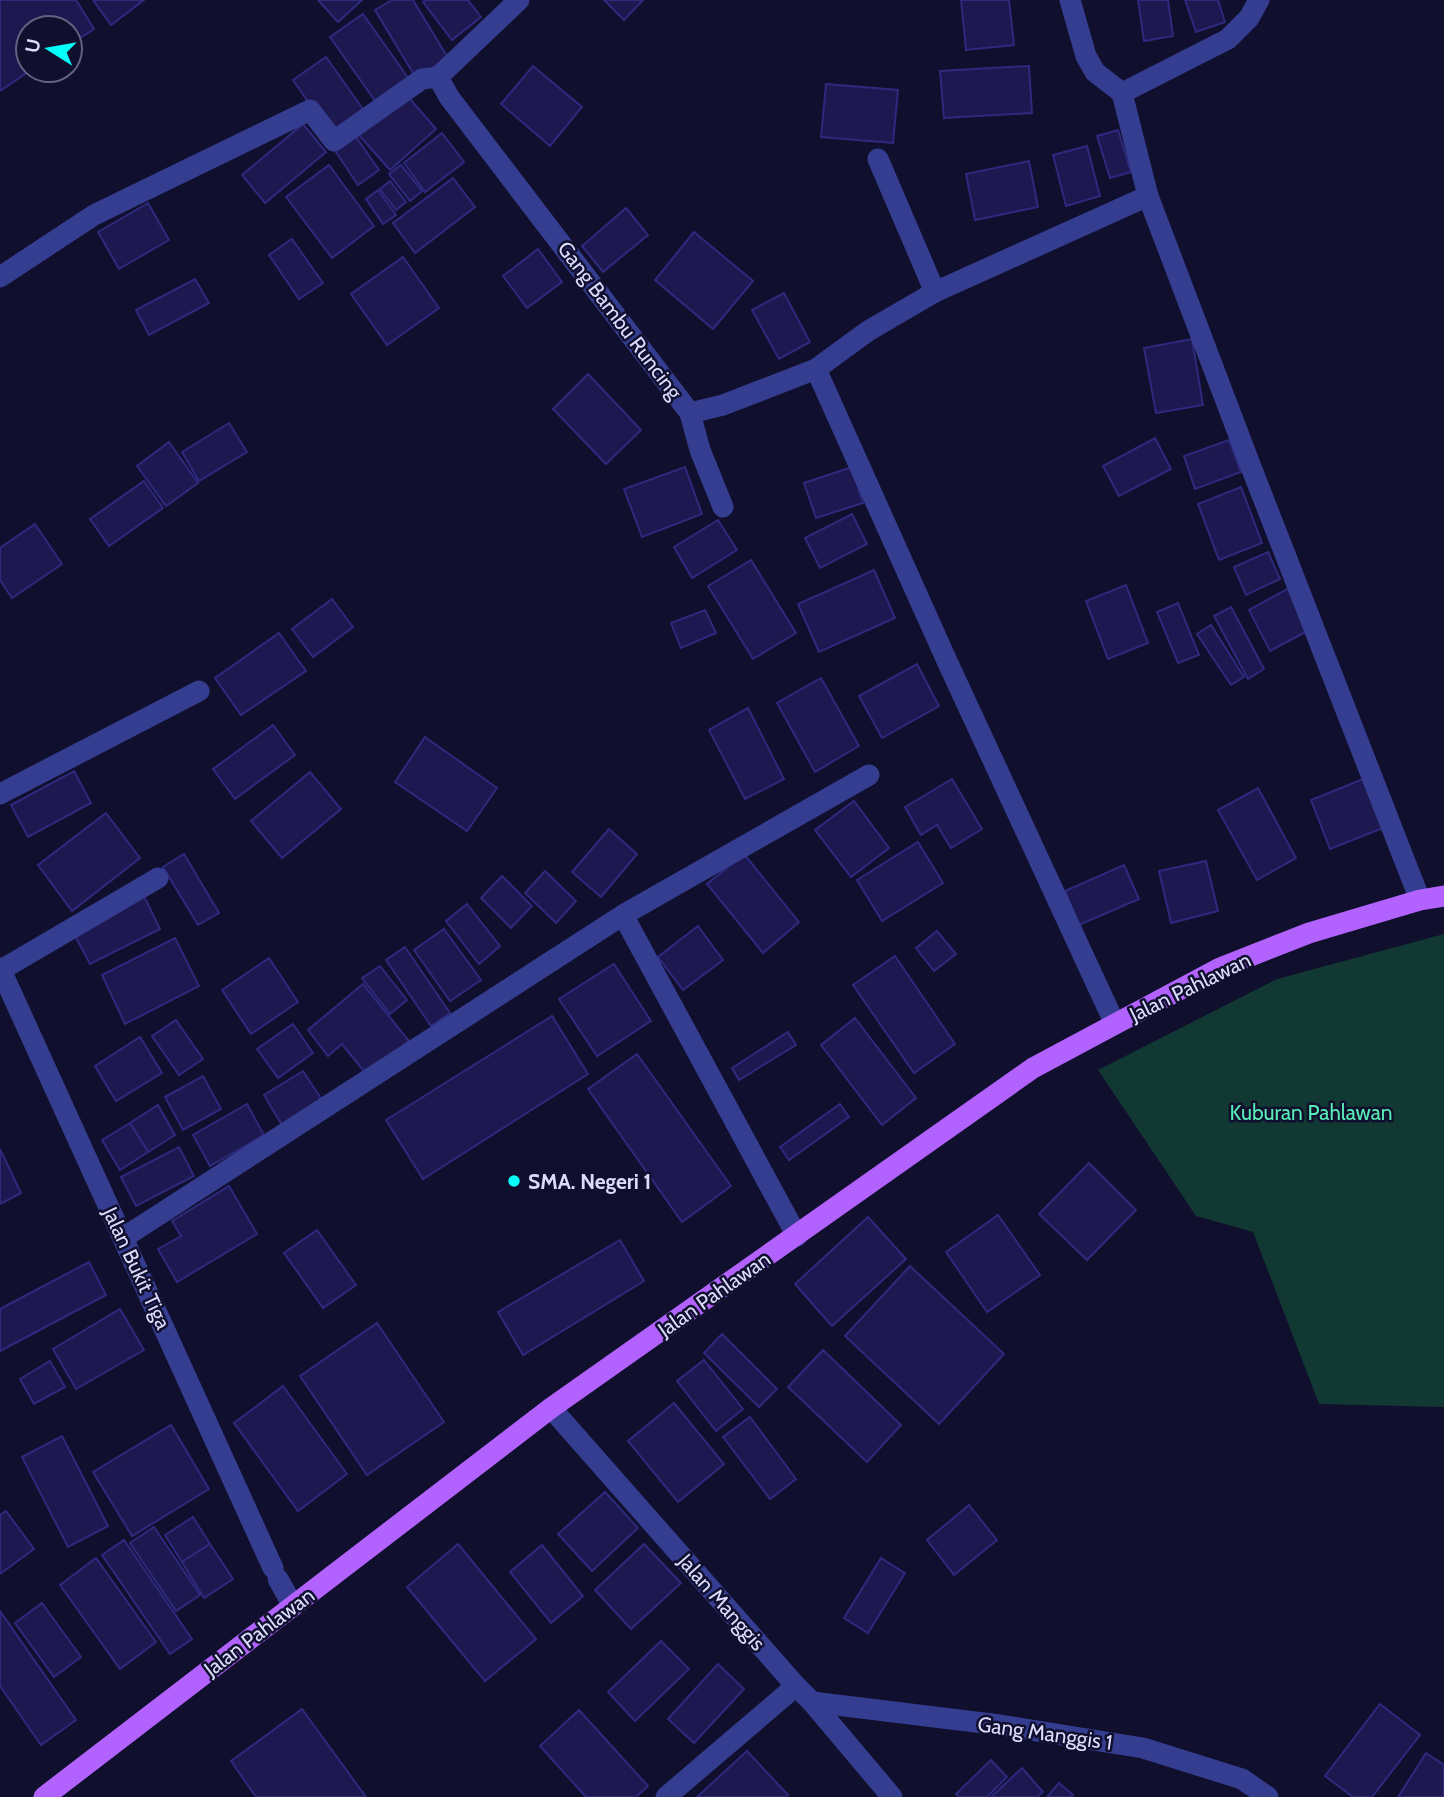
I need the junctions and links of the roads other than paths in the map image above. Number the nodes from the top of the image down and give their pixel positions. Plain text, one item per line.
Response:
1 (519, 0) edge
2 (1070, 0) edge
3 (1259, 0) edge
4 (438, 77) junction
5 (1122, 93) junction
6 (878, 159) dead end
7 (1148, 196) junction
8 (0, 277) edge
9 (935, 292) junction
10 (816, 369) junction
11 (690, 413) junction
12 (723, 508) dead end
13 (199, 691) dead end
14 (869, 775) dead end
15 (0, 794) edge
16 (159, 878) dead end
17 (1444, 895) edge
18 (1420, 900) junction
19 (623, 915) junction
20 (10, 964) edge
21 (1115, 1024) junction
22 (797, 1236) junction
23 (123, 1238) junction
24 (551, 1408) junction
25 (293, 1606) junction
26 (796, 1686) junction
27 (812, 1702) junction
28 (44, 1797) edge
29 (666, 1797) edge
30 (892, 1797) edge
31 (1268, 1797) edge

1 - 4 street
2 - 5 street
3 - 5 street
4 - 8 street
4 - 11 street, Gang Bambu Runcing
5 - 7 street
6 - 9 street
7 - 9 street, Gang Bambu Runcing
7 - 18 street
9 - 10 street, Gang Bambu Runcing
10 - 11 street, Gang Bambu Runcing
10 - 21 street
11 - 12 street
13 - 15 street
14 - 19 street
16 - 20 street
17 - 18 main road, Jalan Pahlawan
18 - 21 main road, Jalan Pahlawan
19 - 22 street
19 - 23 street
20 - 23 street, Jalan Bukit Tiga
21 - 22 main road, Jalan Pahlawan
22 - 24 main road, Jalan Pahlawan
23 - 25 street, Jalan Bukit Tiga
24 - 25 main road, Jalan Pahlawan
24 - 26 street, Jalan Manggis
25 - 28 main road, Jalan Pahlawan
26 - 27 street, Jalan Manggis
26 - 29 street
27 - 30 street, Jalan Manggis
27 - 31 street, Gang Manggis 1

